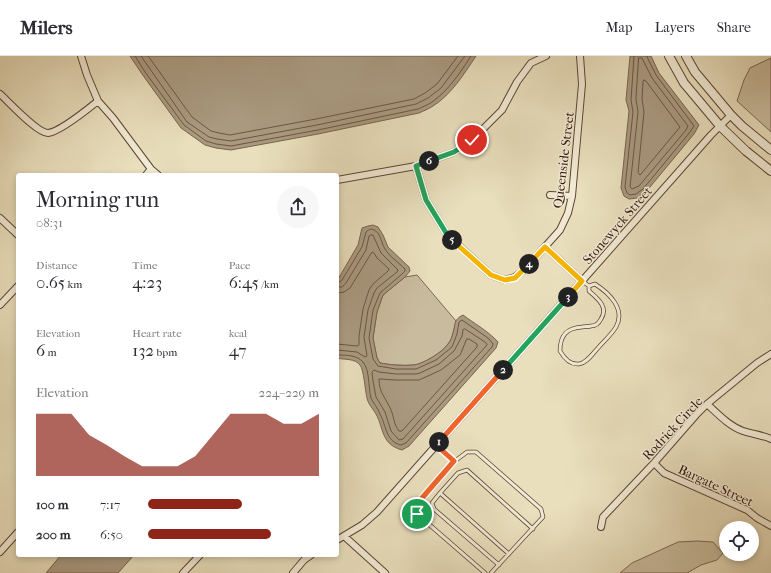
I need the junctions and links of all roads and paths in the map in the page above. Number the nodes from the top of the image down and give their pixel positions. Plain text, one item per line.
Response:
1 (81, 56) edge
2 (546, 56) edge
3 (580, 56) edge
4 (669, 56) edge
5 (686, 56) edge
6 (0, 94) edge
7 (98, 101) junction
8 (731, 115) junction
9 (720, 126) junction
10 (771, 150) edge
11 (416, 166) junction
12 (152, 170) junction
13 (771, 171) edge
14 (148, 173) edge
15 (156, 173) edge
16 (339, 180) edge
17 (550, 196) dead end
18 (572, 196) junction
19 (0, 218) edge
20 (16, 233) edge
21 (545, 247) junction
22 (582, 281) junction
23 (589, 286) junction
24 (16, 288) edge
25 (0, 305) edge
26 (771, 354) edge
27 (707, 404) junction
28 (771, 439) edge
29 (436, 445) junction
30 (454, 461) junction
31 (654, 464) junction
32 (440, 493) junction
33 (771, 526) edge
34 (601, 527) dead end
35 (532, 529) junction
36 (16, 534) edge
37 (344, 536) junction
38 (339, 539) edge
39 (0, 552) edge
40 (509, 554) junction
41 (198, 557) edge
42 (308, 557) edge
43 (499, 565) junction
44 (183, 573) edge
45 (293, 573) edge
46 (385, 573) edge
47 (485, 573) edge
48 (491, 573) edge

1 - 7 street
2 - 11 street
3 - 18 street, Queenside Street
4 - 9 street
5 - 8 street
6 - 7 street
7 - 12 street
8 - 9 street, Stonewyck Street
8 - 10 street
9 - 13 street
9 - 22 street, Stonewyck Street
11 - 16 street
11 - 21 street, Queenside Street
12 - 14 street
12 - 15 street
17 - 18 street
18 - 21 street, Queenside Street
19 - 20 street
21 - 22 street
22 - 23 lane
22 - 29 street, Stonewyck Street
23 - 23 lane
24 - 25 street
26 - 27 street, Rodrick Circle
27 - 28 street
27 - 31 street, Rodrick Circle
29 - 30 lane
29 - 37 street, Stonewyck Street
30 - 35 lane
30 - 47 lane
31 - 33 street, Bargate Street
31 - 34 street, Rodrick Circle
32 - 35 lane
32 - 40 lane
32 - 43 lane
35 - 40 lane
36 - 39 street
37 - 38 street, Stonewyck Street
37 - 46 street
40 - 43 lane
41 - 44 street
42 - 45 street
43 - 48 lane

